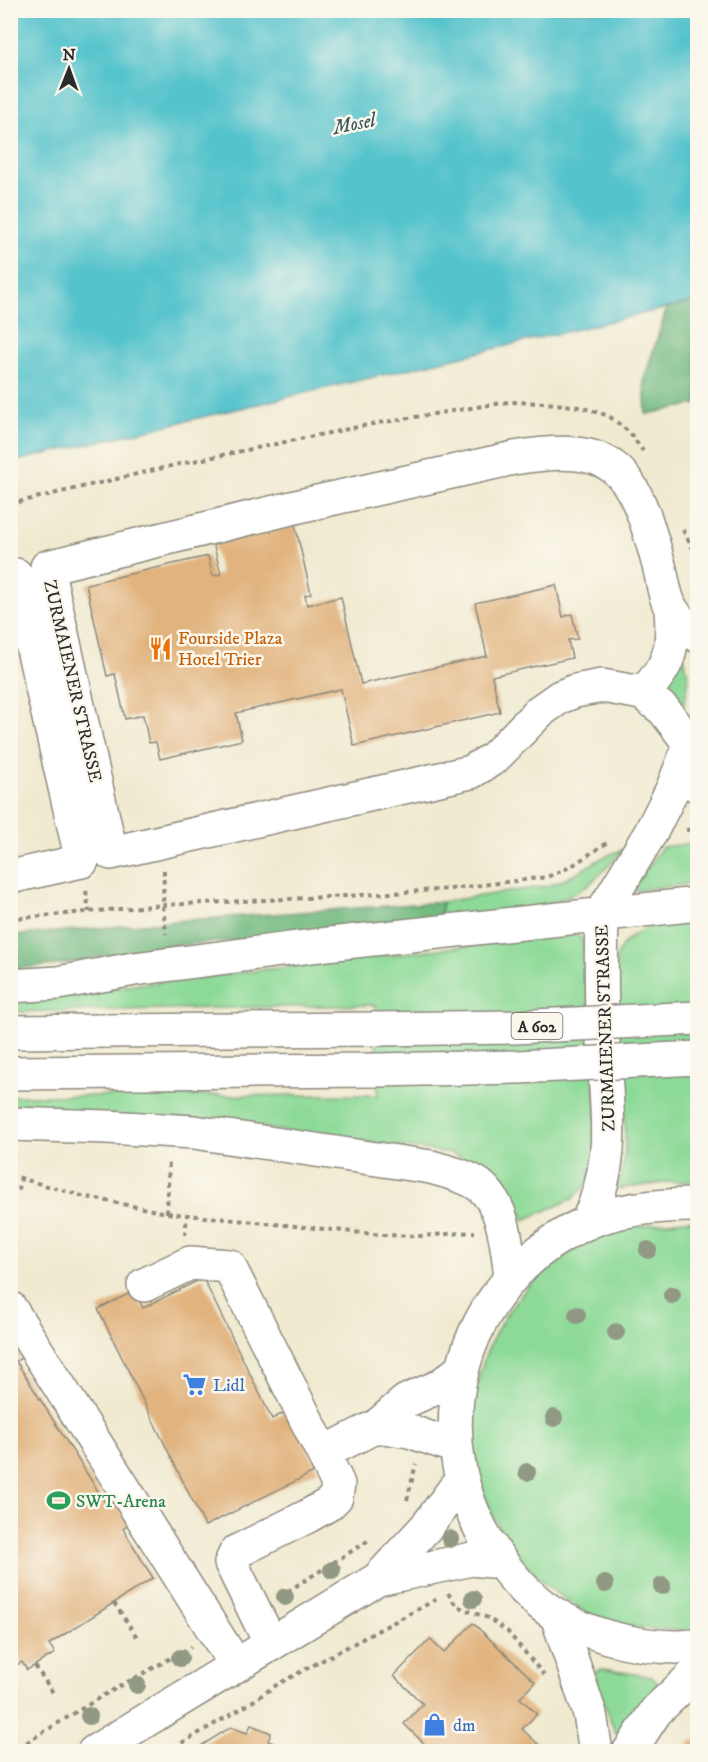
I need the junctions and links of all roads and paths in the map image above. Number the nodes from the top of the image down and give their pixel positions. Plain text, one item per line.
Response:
1 (643, 452) dead end
2 (10, 504) edge
3 (681, 527) dead end
4 (698, 551) edge
5 (10, 576) edge
6 (671, 609) junction
7 (698, 636) edge
8 (642, 693) junction
9 (694, 734) edge
10 (698, 786) edge
11 (651, 832) junction
12 (164, 866) dead end
13 (10, 877) edge
14 (698, 904) edge
15 (163, 905) junction
16 (602, 913) junction
17 (10, 919) edge
18 (167, 941) dead end
19 (10, 986) edge
20 (698, 1018) edge
21 (10, 1032) edge
22 (698, 1058) edge
23 (10, 1073) edge
24 (10, 1124) edge
25 (169, 1158) dead end
26 (10, 1175) edge
27 (21, 1179) junction
28 (10, 1194) edge
29 (698, 1205) edge
30 (167, 1213) junction
31 (587, 1223) junction
32 (477, 1232) dead end
33 (511, 1276) junction
34 (144, 1285) dead end
35 (10, 1308) edge
36 (462, 1369) junction
37 (376, 1426) junction
38 (456, 1447) junction
39 (323, 1453) junction
40 (462, 1480) junction
41 (501, 1562) junction
42 (378, 1579) junction
43 (459, 1593) dead end
44 (114, 1603) dead end
45 (557, 1616) junction
46 (138, 1640) dead end
47 (271, 1644) junction
48 (698, 1646) edge
49 (235, 1664) junction
50 (35, 1665) dead end
51 (698, 1671) edge
52 (54, 1694) dead end
53 (94, 1752) edge
54 (166, 1752) edge
55 (596, 1752) edge
56 (629, 1752) edge

1 - 2 path
3 - 4 path
5 - 13 main road
6 - 7 main road, ZURMAIENER STRASSE
6 - 8 main road, ZURMAIENER STRASSE
6 - 8 main road, ZURMAIENER STRASSE
8 - 9 main road, ZURMAIENER STRASSE
9 - 10 main road, ZURMAIENER STRASSE
9 - 11 main road, ZURMAIENER STRASSE
11 - 15 path
11 - 16 main road, ZURMAIENER STRASSE
12 - 15 path
14 - 16 main road
15 - 17 path
15 - 18 path
16 - 19 main road
16 - 31 main road, ZURMAIENER STRASSE
20 - 21 main road, A 602, bridge
22 - 23 main road, A 602, bridge
24 - 33 main road
25 - 30 path
26 - 27 path
27 - 28 path
27 - 30 path
29 - 31 main road
30 - 32 path
31 - 33 main road
33 - 36 main road
34 - 39 main road
35 - 49 main road
36 - 37 main road
36 - 38 main road
37 - 38 main road
37 - 39 main road
38 - 40 main road
39 - 47 main road
40 - 41 main road
40 - 42 main road
41 - 42 main road
41 - 45 main road
42 - 47 main road
43 - 54 path
44 - 46 path
45 - 48 main road
45 - 55 main road
47 - 49 main road
49 - 53 main road
50 - 52 path
51 - 56 main road

